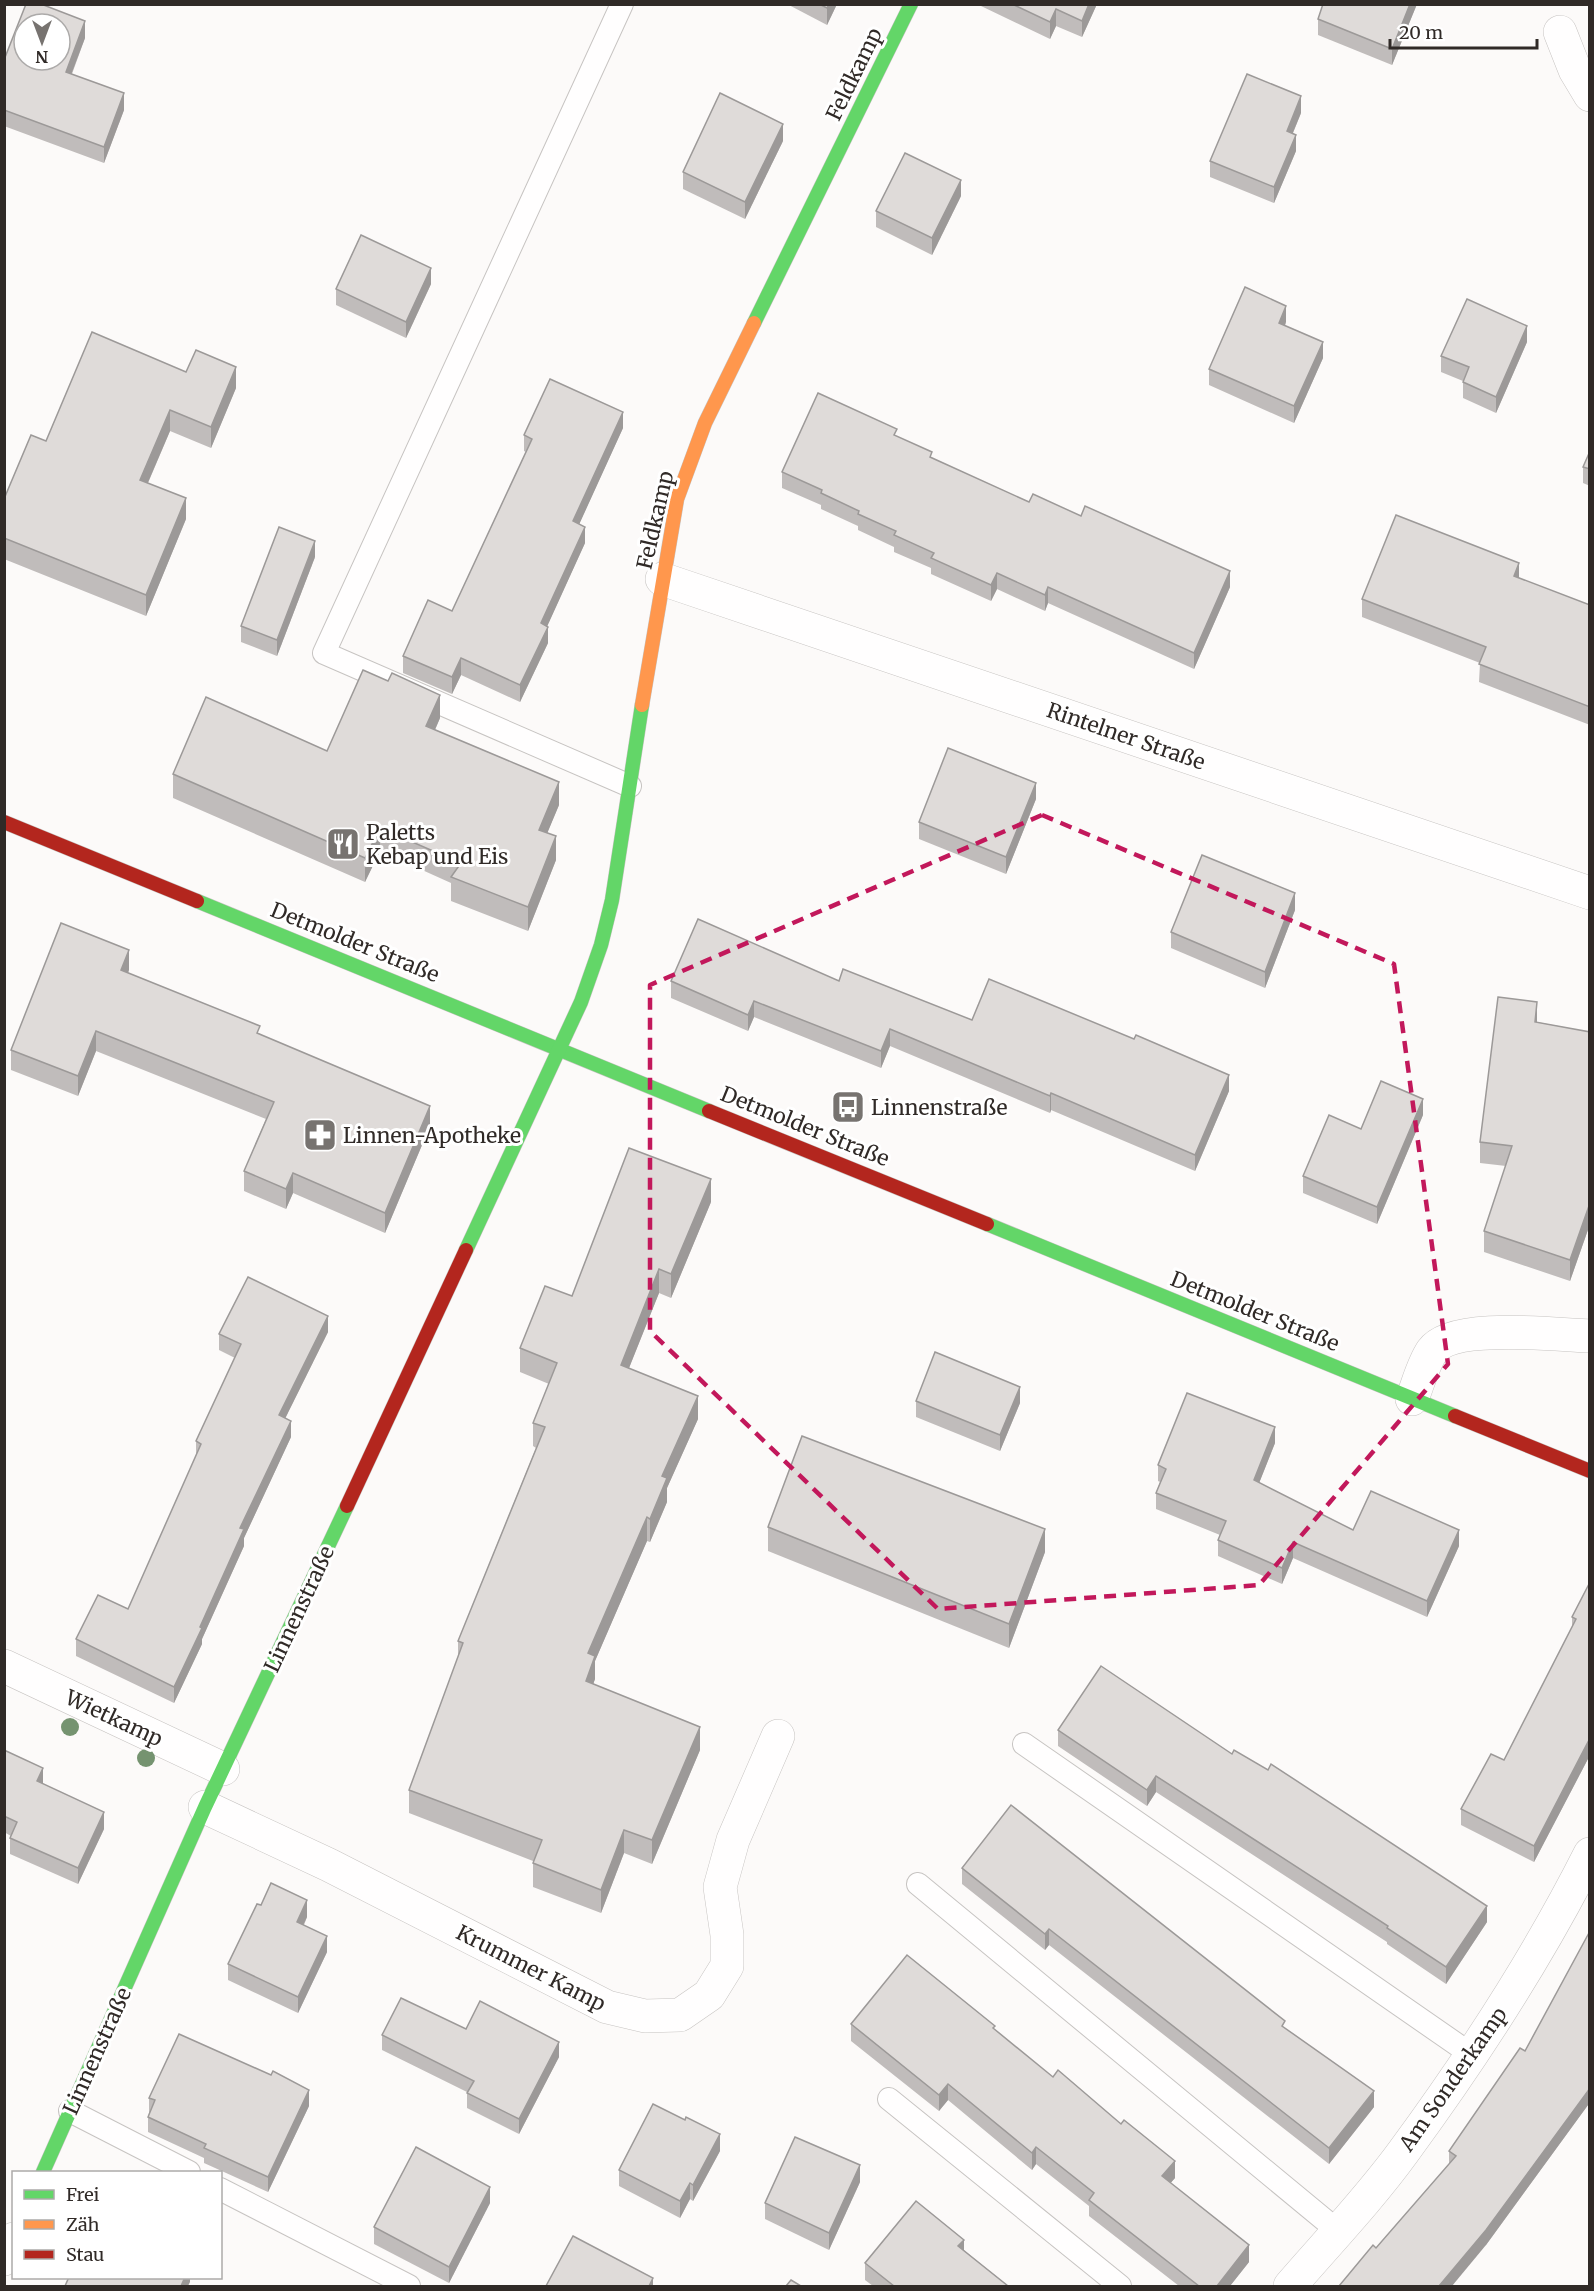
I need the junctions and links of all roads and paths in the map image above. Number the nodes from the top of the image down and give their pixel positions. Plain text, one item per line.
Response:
1 (622, 4) edge
2 (911, 4) edge
3 (1560, 32) dead end
4 (1590, 95) edge
5 (662, 579) junction
6 (630, 786) junction
7 (4, 822) edge
8 (1590, 894) edge
9 (560, 1048) junction
10 (1590, 1336) edge
11 (1412, 1399) junction
12 (1590, 1471) edge
13 (4, 1666) edge
14 (778, 1736) dead end
15 (1024, 1744) dead end
16 (223, 1769) junction
17 (205, 1807) junction
18 (1590, 1854) edge
19 (918, 1884) dead end
20 (1472, 2055) junction
21 (889, 2099) dead end
22 (70, 2111) junction
23 (43, 2171) edge
24 (187, 2171) edge
25 (222, 2190) edge
26 (1338, 2231) junction
27 (12, 2243) edge
28 (4, 2259) edge
29 (408, 2286) edge
30 (1119, 2286) edge
31 (1290, 2286) edge

1 - 6 lane
2 - 5 street, Feldkamp
3 - 4 street
5 - 6 street, Feldkamp
5 - 8 street, Rintelner Straße
6 - 9 street, Feldkamp
7 - 9 street, Detmolder Straße
9 - 11 street, Detmolder Straße
9 - 16 street, Linnenstraße
10 - 11 street
11 - 12 street, Detmolder Straße
13 - 16 street, Wietkamp
14 - 17 street, Krummer Kamp
15 - 20 lane
16 - 17 street, Linnenstraße
17 - 22 street, Linnenstraße
18 - 20 street, Am Sonderkamp
19 - 26 lane
20 - 26 street, Am Sonderkamp
21 - 30 lane
22 - 23 street, Linnenstraße
22 - 24 lane
25 - 29 lane
26 - 31 street, Am Sonderkamp
27 - 28 street

